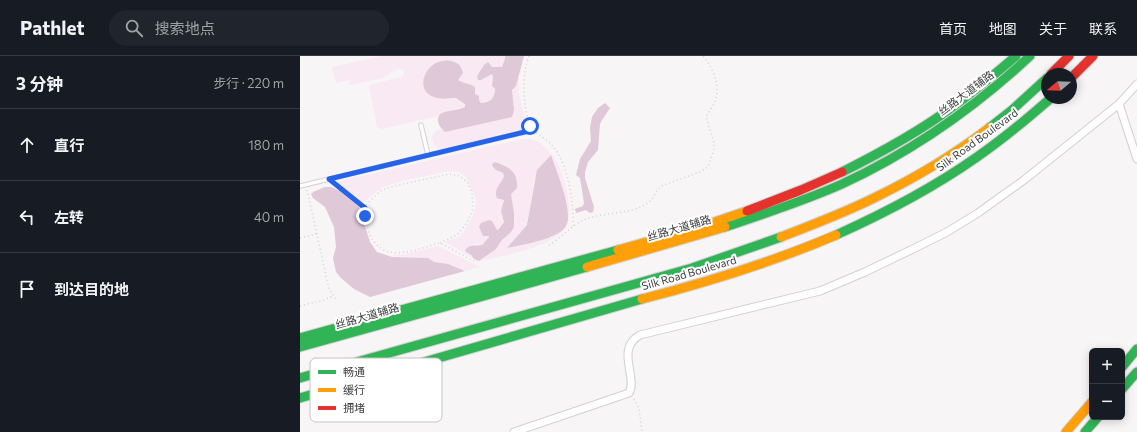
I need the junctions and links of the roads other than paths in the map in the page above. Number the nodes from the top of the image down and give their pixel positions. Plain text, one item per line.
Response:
1 (1016, 56) edge
2 (1030, 56) edge
3 (1069, 56) edge
4 (1093, 56) edge
5 (1057, 68) edge
6 (1077, 72) edge
7 (1041, 83) edge
8 (1137, 84) edge
9 (1044, 104) edge
10 (1119, 104) junction
11 (421, 125) dead end
12 (533, 130) road end
13 (428, 155) junction
14 (1137, 159) edge
15 (300, 186) edge
16 (300, 338) edge
17 (300, 347) edge
18 (1137, 349) edge
19 (371, 358) edge
20 (439, 358) edge
21 (1125, 363) edge
22 (1137, 372) edge
23 (310, 375) edge
24 (300, 378) edge
25 (1125, 386) edge
26 (310, 395) edge
27 (300, 398) edge
28 (1089, 405) edge
29 (1095, 420) edge
30 (514, 432) edge
31 (1066, 432) edge
32 (1085, 432) edge

1 - 16 main road, 丝路大道辅路
2 - 17 main road, 丝路大道辅路
3 - 5 main road
4 - 6 main road
7 - 19 main road, Silk Road Boulevard
8 - 10 street
9 - 20 main road, Silk Road Boulevard
10 - 14 street
10 - 30 street
11 - 13 lane
12 - 13 lane
13 - 15 lane
18 - 21 main road
22 - 25 main road
23 - 24 main road, Silk Road Boulevard
26 - 27 main road, Silk Road Boulevard
28 - 31 main road
29 - 32 main road

